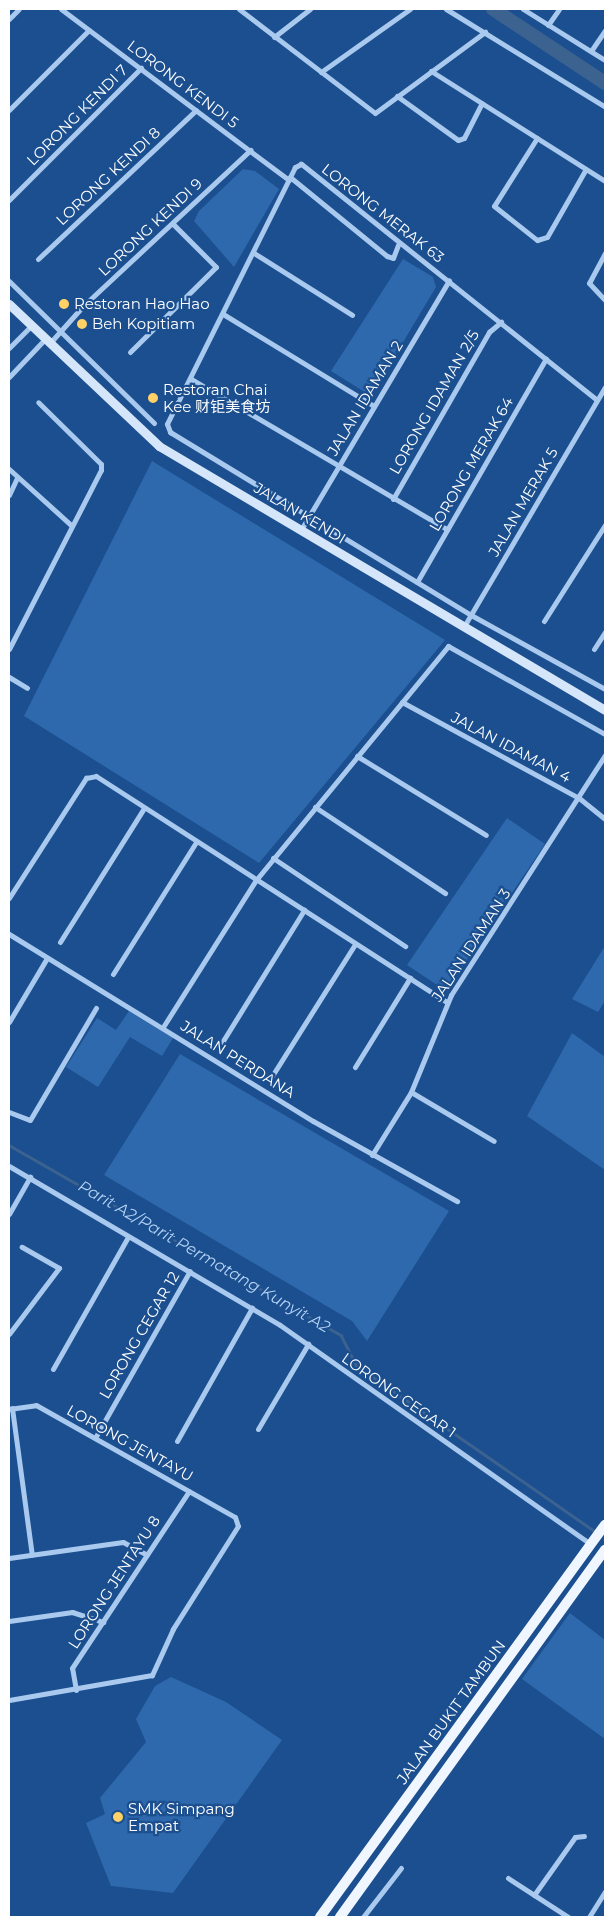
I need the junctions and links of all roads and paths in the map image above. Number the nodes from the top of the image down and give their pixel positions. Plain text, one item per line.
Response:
1 (19, 9) edge
2 (61, 9) edge
3 (238, 9) edge
4 (310, 9) edge
5 (410, 9) edge
6 (446, 9) edge
7 (523, 9) edge
8 (559, 9) edge
9 (9, 19) edge
10 (548, 25) junction
11 (89, 30) junction
12 (605, 30) edge
13 (485, 32) junction
14 (274, 37) junction
15 (591, 51) junction
16 (605, 60) edge
17 (141, 68) junction
18 (431, 71) junction
19 (321, 72) junction
20 (397, 96) junction
21 (482, 104) junction
22 (605, 107) edge
23 (9, 110) edge
24 (196, 110) junction
25 (537, 138) junction
26 (250, 150) junction
27 (586, 169) junction
28 (290, 178) junction
29 (605, 182) edge
30 (9, 200) edge
31 (173, 224) junction
32 (398, 245) junction
33 (254, 253) junction
34 (605, 253) edge
35 (38, 259) dead end
36 (449, 280) junction
37 (9, 281) edge
38 (605, 300) edge
39 (9, 304) edge
40 (223, 314) junction
41 (352, 314) dead end
42 (501, 322) junction
43 (31, 326) junction
44 (60, 330) junction
45 (46, 343) junction
46 (9, 348) edge
47 (130, 352) dead end
48 (546, 359) junction
49 (9, 377) edge
50 (191, 379) junction
51 (605, 387) edge
52 (597, 400) junction
53 (38, 402) dead end
54 (374, 406) junction
55 (154, 423) dead end
56 (339, 466) junction
57 (9, 470) edge
58 (17, 478) junction
59 (9, 495) edge
60 (393, 499) junction
61 (309, 516) junction
62 (70, 525) junction
63 (605, 525) edge
64 (302, 528) junction
65 (447, 529) junction
66 (417, 582) junction
67 (471, 615) junction
68 (544, 621) dead end
69 (463, 629) junction
70 (605, 632) edge
71 (9, 649) edge
72 (594, 649) dead end
73 (9, 677) edge
74 (27, 688) dead end
75 (605, 689) edge
76 (402, 702) junction
77 (605, 710) edge
78 (605, 734) edge
79 (605, 755) edge
80 (357, 756) junction
81 (579, 798) junction
82 (315, 807) junction
83 (144, 808) junction
84 (605, 819) edge
85 (486, 835) dead end
86 (196, 842) junction
87 (273, 858) junction
88 (256, 880) junction
89 (445, 893) dead end
90 (9, 898) edge
91 (304, 910) junction
92 (9, 934) edge
93 (60, 942) dead end
94 (355, 944) junction
95 (405, 946) dead end
96 (47, 958) junction
97 (113, 974) dead end
98 (410, 978) junction
99 (447, 1002) junction
100 (96, 1008) dead end
101 (9, 1022) edge
102 (163, 1027) junction
103 (221, 1044) dead end
104 (356, 1066) dead end
105 (272, 1076) dead end
106 (411, 1092) junction
107 (9, 1112) edge
108 (494, 1141) dead end
109 (372, 1155) junction
110 (9, 1166) edge
111 (30, 1177) junction
112 (457, 1201) dead end
113 (9, 1214) edge
114 (128, 1237) junction
115 (22, 1247) dead end
116 (190, 1271) junction
117 (252, 1308) junction
118 (9, 1334) edge
119 (308, 1344) junction
120 (53, 1369) dead end
121 (11, 1409) edge
122 (258, 1429) dead end
123 (95, 1438) junction
124 (177, 1441) dead end
125 (189, 1491) junction
126 (604, 1527) edge
127 (592, 1543) junction
128 (605, 1550) edge
129 (32, 1555) junction
130 (147, 1555) junction
131 (9, 1558) edge
132 (9, 1621) edge
133 (103, 1622) junction
134 (76, 1690) junction
135 (9, 1700) edge
136 (584, 1836) dead end
137 (401, 1868) dead end
138 (508, 1878) dead end
139 (605, 1891) edge
140 (534, 1896) junction
141 (320, 1917) edge
142 (340, 1917) edge
143 (362, 1917) edge
144 (568, 1917) edge
145 (589, 1917) edge

1 - 9 street
2 - 11 street, LORONG KENDI 5
3 - 14 street
4 - 14 street
5 - 19 street
6 - 13 street
7 - 10 street
8 - 10 street
10 - 15 street
11 - 17 street, LORONG KENDI 5
11 - 23 street
12 - 15 street
13 - 18 street
13 - 22 street
14 - 19 street
15 - 16 street
17 - 24 street, LORONG KENDI 5
17 - 30 street, LORONG KENDI 7
18 - 20 street
18 - 21 street
19 - 20 street
20 - 21 street
21 - 25 street
24 - 26 street, LORONG KENDI 5
24 - 35 street, LORONG KENDI 8
25 - 27 street
25 - 27 street
26 - 28 street, LORONG KENDI 5
26 - 31 street, LORONG KENDI 9
27 - 29 street
28 - 32 street, LORONG MERAK 63
28 - 32 street, LORONG KENDI 5
28 - 33 street
31 - 44 street, LORONG KENDI 9
31 - 47 street
32 - 36 street, LORONG MERAK 63
33 - 40 street
33 - 41 street
34 - 38 street
36 - 42 street, LORONG MERAK 63
36 - 54 street, JALAN IDAMAN 2
37 - 44 street
39 - 43 street, JALAN KENDI
40 - 50 street
40 - 54 street
42 - 48 street, LORONG MERAK 63
42 - 60 street, LORONG IDAMAN 2/5
43 - 45 street, JALAN KENDI
43 - 46 street
44 - 45 street, LORONG KENDI 9
44 - 55 street
45 - 49 street, LORONG KENDI 9
45 - 64 street, JALAN KENDI
48 - 52 street, LORONG MERAK 63
48 - 65 street, LORONG MERAK 64
50 - 56 street
50 - 61 street, JALAN KENDI
51 - 52 street, JALAN MERAK 5
52 - 67 street, JALAN MERAK 5
53 - 62 street
54 - 56 street, JALAN IDAMAN 2
56 - 60 street
56 - 61 street, JALAN IDAMAN 2
57 - 58 street
58 - 59 street
58 - 62 street
60 - 65 street
61 - 64 street, JALAN IDAMAN 2
61 - 66 street, JALAN KENDI
62 - 71 street
63 - 68 street
64 - 69 street, JALAN KENDI
65 - 66 street, LORONG MERAK 64
66 - 67 street, JALAN KENDI
67 - 69 street, JALAN MERAK 5
67 - 75 street, JALAN KENDI
69 - 77 street, JALAN KENDI
70 - 72 street
73 - 74 street
76 - 78 street
76 - 80 street
76 - 81 street, JALAN IDAMAN 4
79 - 81 street, JALAN IDAMAN 3
80 - 82 street
80 - 85 street
81 - 84 street, JALAN IDAMAN 4
81 - 99 street, JALAN IDAMAN 3
82 - 87 street
82 - 89 street
83 - 86 street
83 - 90 street
83 - 93 street
86 - 88 street
86 - 97 street
87 - 88 street
87 - 95 street
88 - 91 street
88 - 102 street
91 - 94 street
91 - 103 street
92 - 96 street, JALAN PERDANA
94 - 98 street
94 - 105 street
96 - 101 street
96 - 102 street, JALAN PERDANA
98 - 99 street
98 - 104 street
99 - 106 street, JALAN IDAMAN 3
100 - 107 street
102 - 109 street, JALAN PERDANA
106 - 108 street
106 - 109 street, JALAN IDAMAN 3
109 - 112 street, JALAN PERDANA
110 - 111 street, LORONG CEGAR 1
111 - 113 street
111 - 114 street, LORONG CEGAR 1
114 - 116 street, LORONG CEGAR 1
114 - 120 street
115 - 118 street
116 - 117 street, LORONG CEGAR 1
116 - 123 street, LORONG CEGAR 12
117 - 119 street, LORONG CEGAR 1
117 - 124 street
119 - 122 street
119 - 127 street, LORONG CEGAR 1
121 - 123 street, LORONG JENTAYU
121 - 129 street
123 - 125 street, LORONG JENTAYU
125 - 130 street, LORONG JENTAYU 8
125 - 134 street, LORONG JENTAYU
126 - 127 main road, JALAN BUKIT TAMBUN
127 - 141 main road, JALAN BUKIT TAMBUN
128 - 142 main road, JALAN BUKIT TAMBUN
129 - 130 street
129 - 131 street
130 - 133 street, LORONG JENTAYU 8
132 - 133 street
133 - 134 street, LORONG JENTAYU 8
134 - 135 street
136 - 140 street
137 - 143 street
138 - 140 street
139 - 145 street
140 - 144 street

